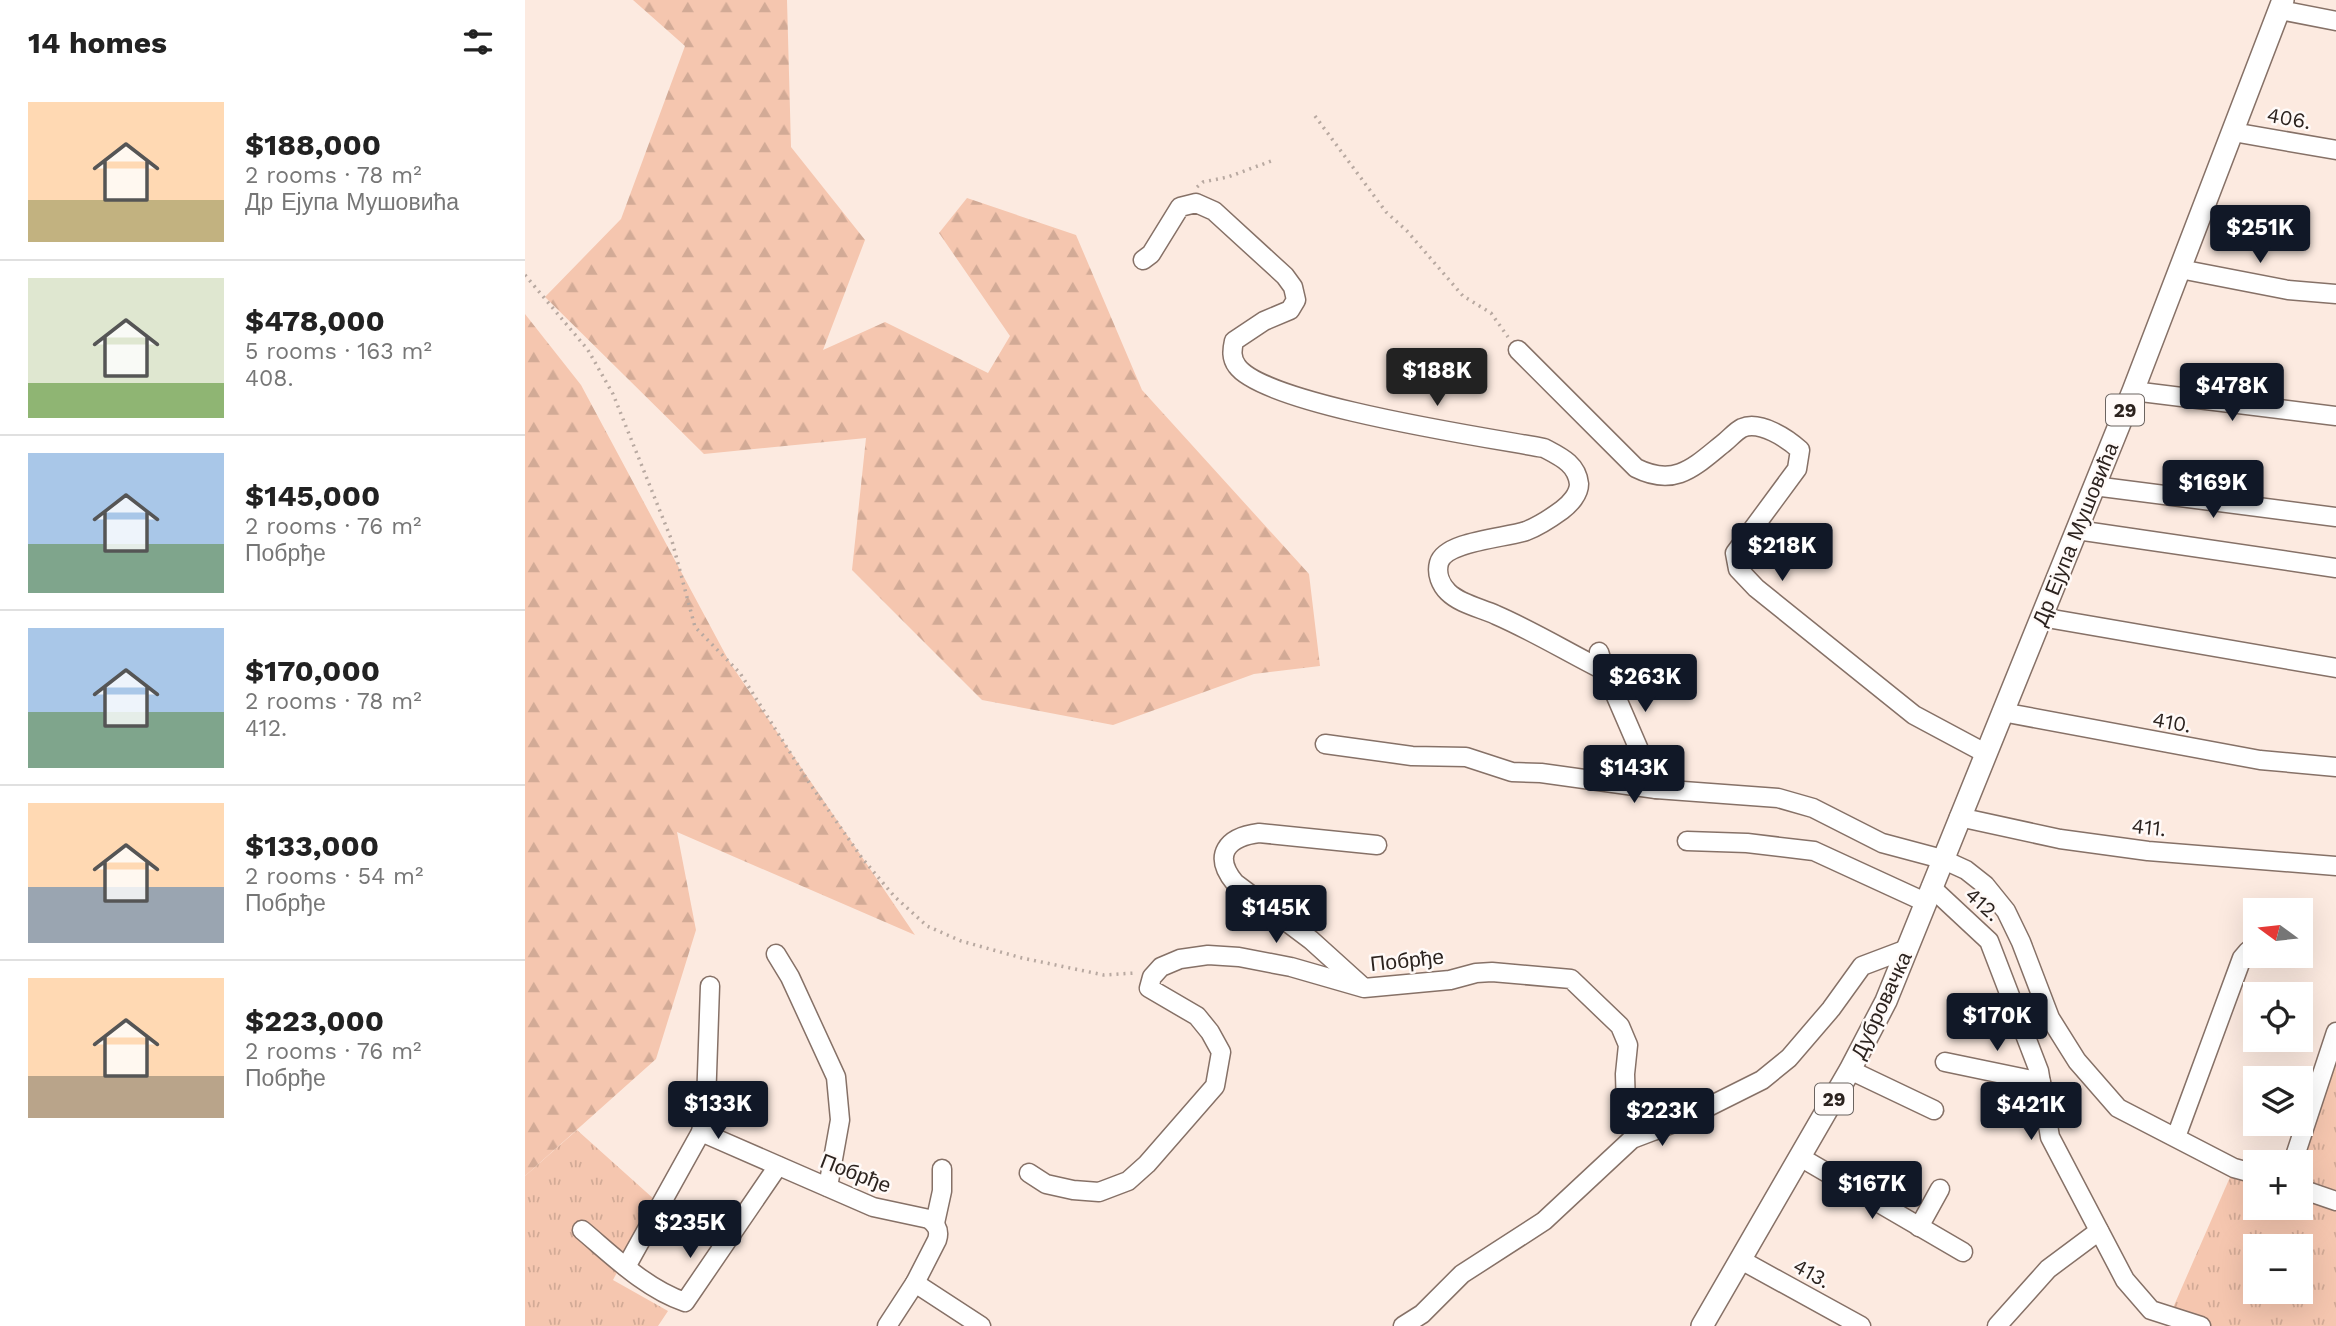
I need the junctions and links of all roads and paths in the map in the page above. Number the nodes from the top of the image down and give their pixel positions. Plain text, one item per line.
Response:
1 (2282, 5) edge
2 (2336, 21) edge
3 (1315, 116) dead end
4 (2233, 132) junction
5 (2336, 150) edge
6 (1274, 160) dead end
7 (1196, 203) junction
8 (1143, 260) dead end
9 (2180, 269) junction
10 (525, 275) edge
11 (2336, 295) edge
12 (1517, 350) joint
13 (2133, 391) junction
14 (2336, 416) edge
15 (2094, 486) junction
16 (2336, 517) edge
17 (2077, 530) junction
18 (2336, 568) edge
19 (2041, 617) junction
20 (1599, 652) dead end
21 (2336, 668) edge
22 (1605, 671) junction
23 (2002, 712) junction
24 (1325, 744) dead end
25 (1985, 753) junction
26 (2336, 767) edge
27 (1656, 789) junction
28 (1959, 817) junction
29 (1687, 841) dead end
30 (1377, 845) dead end
31 (1942, 859) junction
32 (2336, 866) edge
33 (1928, 894) junction
34 (1907, 949) junction
35 (776, 954) dead end
36 (2243, 957) edge
37 (1161, 967) junction
38 (710, 986) dead end
39 (1364, 988) junction
40 (2336, 1032) edge
41 (1945, 1062) dead end
42 (1850, 1070) junction
43 (2041, 1082) junction
44 (1934, 1110) dead end
45 (1656, 1130) junction
46 (701, 1132) junction
47 (2176, 1137) junction
48 (2297, 1150) edge
49 (1800, 1157) junction
50 (778, 1166) junction
51 (942, 1169) dead end
52 (2243, 1170) edge
53 (1029, 1172) dead end
54 (828, 1187) junction
55 (1940, 1189) dead end
56 (2313, 1193) edge
57 (2336, 1201) edge
58 (935, 1223) junction
59 (1919, 1227) junction
60 (582, 1230) dead end
61 (2099, 1231) junction
62 (1963, 1252) dead end
63 (1741, 1260) junction
64 (626, 1267) junction
65 (915, 1283) junction
66 (2149, 1318) edge
67 (887, 1326) edge
68 (981, 1326) edge
69 (1403, 1326) edge
70 (1702, 1326) edge
71 (1861, 1326) edge
72 (1997, 1326) edge
73 (2201, 1326) edge

1 - 2 street
1 - 4 main road, Др Ејупа Мушовића / 29
3 - 12 path
4 - 5 street, 406.
4 - 9 main road, Др Ејупа Мушовића / 29
6 - 7 path
7 - 8 street
7 - 22 street
9 - 11 street
9 - 13 main road, Др Ејупа Мушовића / 29
10 - 37 path
12 - 25 street
13 - 14 street
13 - 15 main road, Др Ејупа Мушовића / 29
15 - 16 street
15 - 17 main road, Др Ејупа Мушовића / 29
17 - 18 street
17 - 19 main road, Др Ејупа Мушовића / 29
19 - 21 street
19 - 23 main road, Др Ејупа Мушовића / 29
20 - 22 street
22 - 27 street
23 - 25 main road, Др Ејупа Мушовића / 29
23 - 26 street, 410.
24 - 27 street
25 - 28 main road, Др Ејупа Мушовића / 29
27 - 31 street
28 - 31 main road, Др Ејупа Мушовића / 29
28 - 32 street, 411.
29 - 33 street, 412.
30 - 39 street
31 - 33 main road, Дубровачка / 29
31 - 47 street
33 - 34 main road, Дубровачка / 29
33 - 43 street, 412.
34 - 42 main road, Дубровачка / 29
34 - 45 street
35 - 54 street
36 - 47 street
37 - 39 street, Побрђе
37 - 53 street
38 - 46 street
39 - 45 street, Побрђе
40 - 48 street
41 - 43 street
42 - 44 street
42 - 49 main road, Дубровачка / 29
43 - 61 street, 412.
45 - 69 street
46 - 50 street, Побрђе
46 - 64 street
47 - 52 street
49 - 59 street
49 - 63 main road, Дубровачка / 29
50 - 54 street, Побрђе
50 - 64 street
51 - 58 street
54 - 58 street, Побрђе
55 - 59 street
56 - 57 street
58 - 65 street
59 - 62 street
60 - 64 street
61 - 66 street, 412.
61 - 72 street
63 - 70 main road, Дубровачка / 29
63 - 71 street, 413.
65 - 67 street
65 - 68 street
66 - 73 street, 412.

